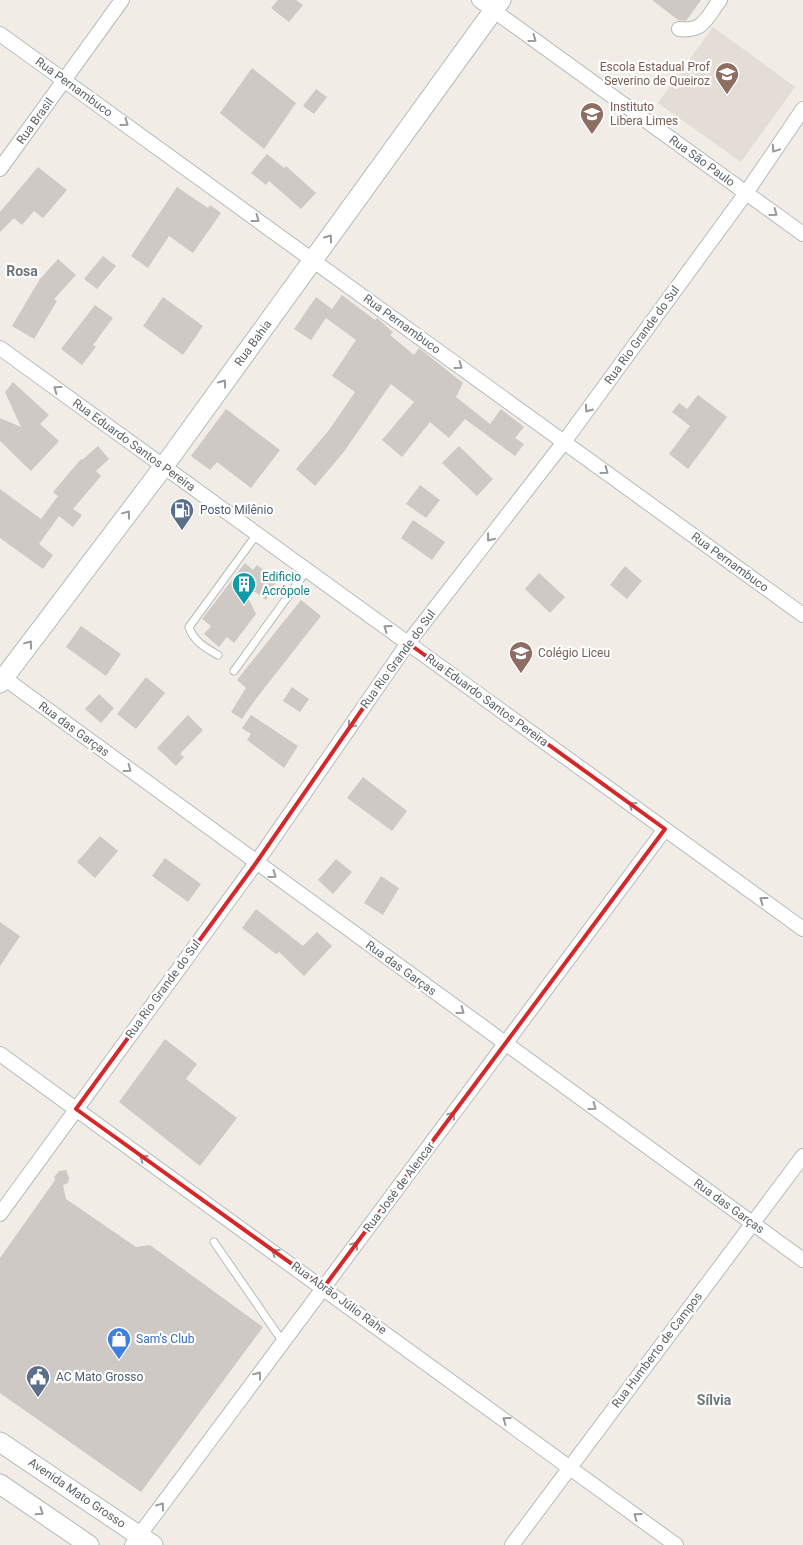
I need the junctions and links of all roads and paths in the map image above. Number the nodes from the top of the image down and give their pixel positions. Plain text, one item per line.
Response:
1 (122, 0) edge
2 (720, 0) edge
3 (491, 4) edge
4 (679, 28) dead end
5 (0, 34) edge
6 (64, 80) junction
7 (803, 109) edge
8 (0, 169) edge
9 (746, 193) junction
10 (803, 234) edge
11 (313, 260) junction
12 (0, 348) edge
13 (564, 442) junction
14 (164, 466) junction
15 (257, 534) junction
16 (308, 570) junction
17 (803, 616) edge
18 (408, 643) junction
19 (218, 655) dead end
20 (234, 671) dead end
21 (1, 679) edge
22 (665, 829) junction
23 (256, 862) junction
24 (803, 929) edge
25 (506, 1044) junction
26 (0, 1054) edge
27 (76, 1109) junction
28 (803, 1156) edge
29 (0, 1214) edge
30 (752, 1222) junction
31 (214, 1242) dead end
32 (803, 1260) edge
33 (324, 1287) junction
34 (283, 1342) junction
35 (0, 1442) edge
36 (570, 1467) junction
37 (0, 1484) edge
38 (142, 1542) edge
39 (89, 1545) edge
40 (512, 1545) edge
41 (676, 1545) edge

1 - 6 street, Rua Brasil
2 - 4 street
3 -> 9 street, Rua São Paulo
11 -> 3 main road, Rua Bahia
5 - 6 street, Rua Pernambuco
6 - 8 street, Rua Brasil
6 -> 11 street, Rua Pernambuco
7 -> 9 street, Rua Rio Grande do Sul
9 -> 10 street, Rua São Paulo
9 -> 13 street, Rua Rio Grande do Sul
11 -> 13 street, Rua Pernambuco
14 -> 11 main road, Rua Bahia
14 -> 12 street, Rua Eduardo Santos Pereira
13 -> 17 street, Rua Pernambuco
13 -> 18 street, Rua Rio Grande do Sul
14 - 15 street, Rua Eduardo Santos Pereira
21 -> 14 main road, Rua Bahia
15 - 16 street, Rua Eduardo Santos Pereira
15 - 19 lane
18 -> 16 street, Rua Eduardo Santos Pereira
16 - 20 lane
22 -> 18 street, Rua Eduardo Santos Pereira
18 -> 23 street, Rua Rio Grande do Sul
21 -> 23 street, Rua das Garças
24 -> 22 street, Rua Eduardo Santos Pereira
22 - 25 street, Rua José de Alencar
23 -> 25 street, Rua das Garças
23 - 27 street, Rua Rio Grande do Sul
25 -> 30 street, Rua das Garças
33 -> 25 street, Rua José de Alencar
26 - 27 street, Rua Abrão Júlio Rahe
27 - 29 street, Rua Rio Grande do Sul
33 -> 27 street, Rua Abrão Júlio Rahe
28 - 30 street, Rua Humberto de Campos
30 - 32 street, Rua das Garças
30 - 36 street, Rua Humberto de Campos
31 - 34 lane
33 - 34 street, Rua José de Alencar
36 -> 33 street, Rua Abrão Júlio Rahe
38 -> 34 street, Rua José de Alencar
35 - 38 main road, Avenida Mato Grosso
36 - 40 street, Rua Humberto de Campos
41 -> 36 street, Rua Abrão Júlio Rahe
37 -> 39 main road

